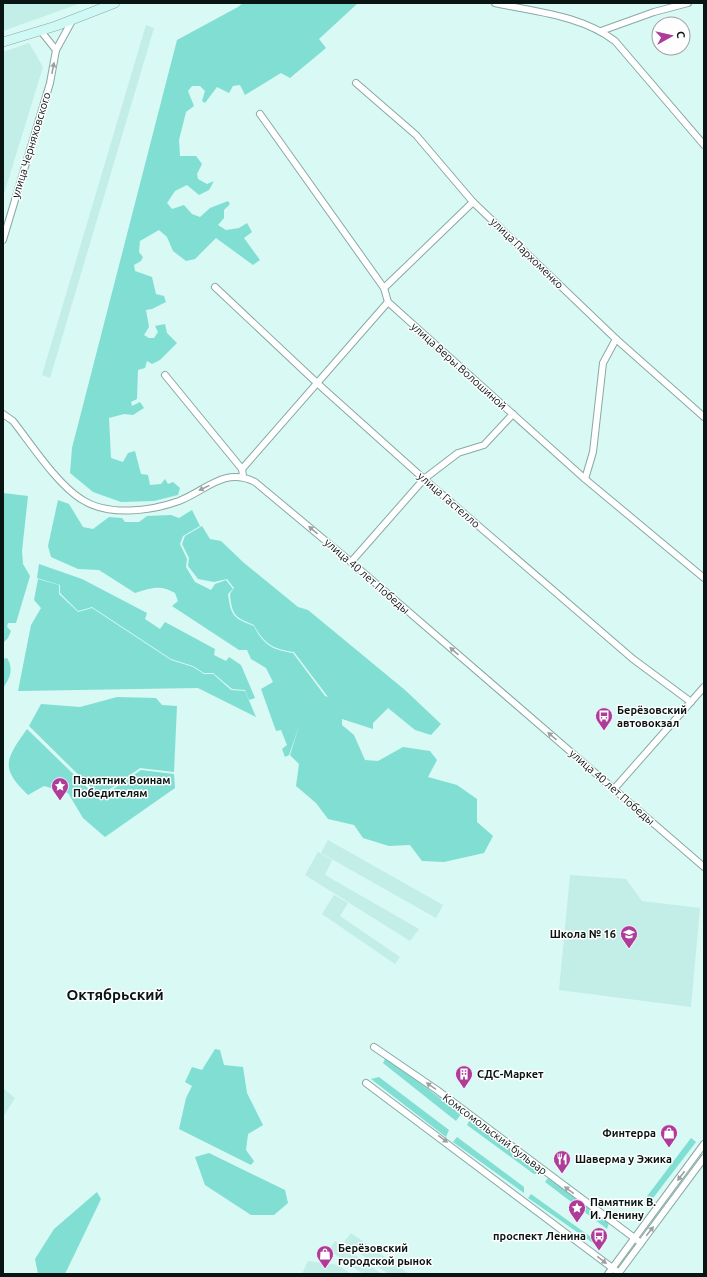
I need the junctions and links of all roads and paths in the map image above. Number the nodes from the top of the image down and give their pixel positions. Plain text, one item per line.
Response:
1 (115, 3) edge
2 (495, 3) edge
3 (688, 3) edge
4 (73, 19) junction
5 (40, 30) junction
6 (601, 31) junction
7 (3, 42) edge
8 (56, 50) junction
9 (356, 83) dead end
10 (260, 114) dead end
11 (704, 145) edge
12 (473, 202) junction
13 (3, 240) edge
14 (215, 287) dead end
15 (384, 288) junction
16 (388, 302) junction
17 (616, 339) junction
18 (165, 375) dead end
19 (317, 383) junction
20 (3, 414) edge
21 (513, 414) junction
22 (704, 417) edge
23 (243, 473) junction
24 (424, 479) junction
25 (585, 479) junction
26 (351, 562) junction
27 (704, 578) edge
28 (704, 687) edge
29 (691, 702) junction
30 (614, 789) junction
31 (704, 867) edge
32 (374, 1047) dead end
33 (366, 1083) dead end
34 (704, 1144) edge
35 (704, 1158) edge
36 (634, 1238) junction
37 (641, 1243) junction
38 (612, 1268) junction
39 (608, 1274) edge
40 (619, 1274) edge

1 - 4 main road
2 - 6 street
3 - 6 street
4 - 5 main road
4 - 8 street, улица Черняховского
5 - 7 main road
5 - 8 street
6 - 11 street
13 -> 8 street, улица Черняховского
9 - 12 street, улица Пархоменко
10 - 15 street
12 - 15 street
12 - 17 street, улица Пархоменко
14 - 19 street, улица Гастелло
15 - 16 street
16 - 19 street
16 - 21 street, улица Веры Волошиной
17 - 22 street, улица Пархоменко
17 - 25 street
18 - 23 street
19 - 23 street
19 - 24 street, улица Гастелло
23 -> 20 street
21 - 24 street
21 - 25 street, улица Веры Волошиной
26 -> 23 street, улица 40 лет Победы
24 - 26 street
24 - 29 street, улица Гастелло
25 - 27 street, улица Веры Волошиной
30 -> 26 street, улица 40 лет Победы
28 - 29 street
29 - 30 street
30 - 31 street, улица 40 лет Победы
36 -> 32 street, Комсомольский бульвар
33 -> 38 street
34 -> 36 street
37 -> 35 street
36 - 37 street, Комсомольский бульвар
36 - 38 street
37 - 40 street
38 - 39 street
38 - 40 street

